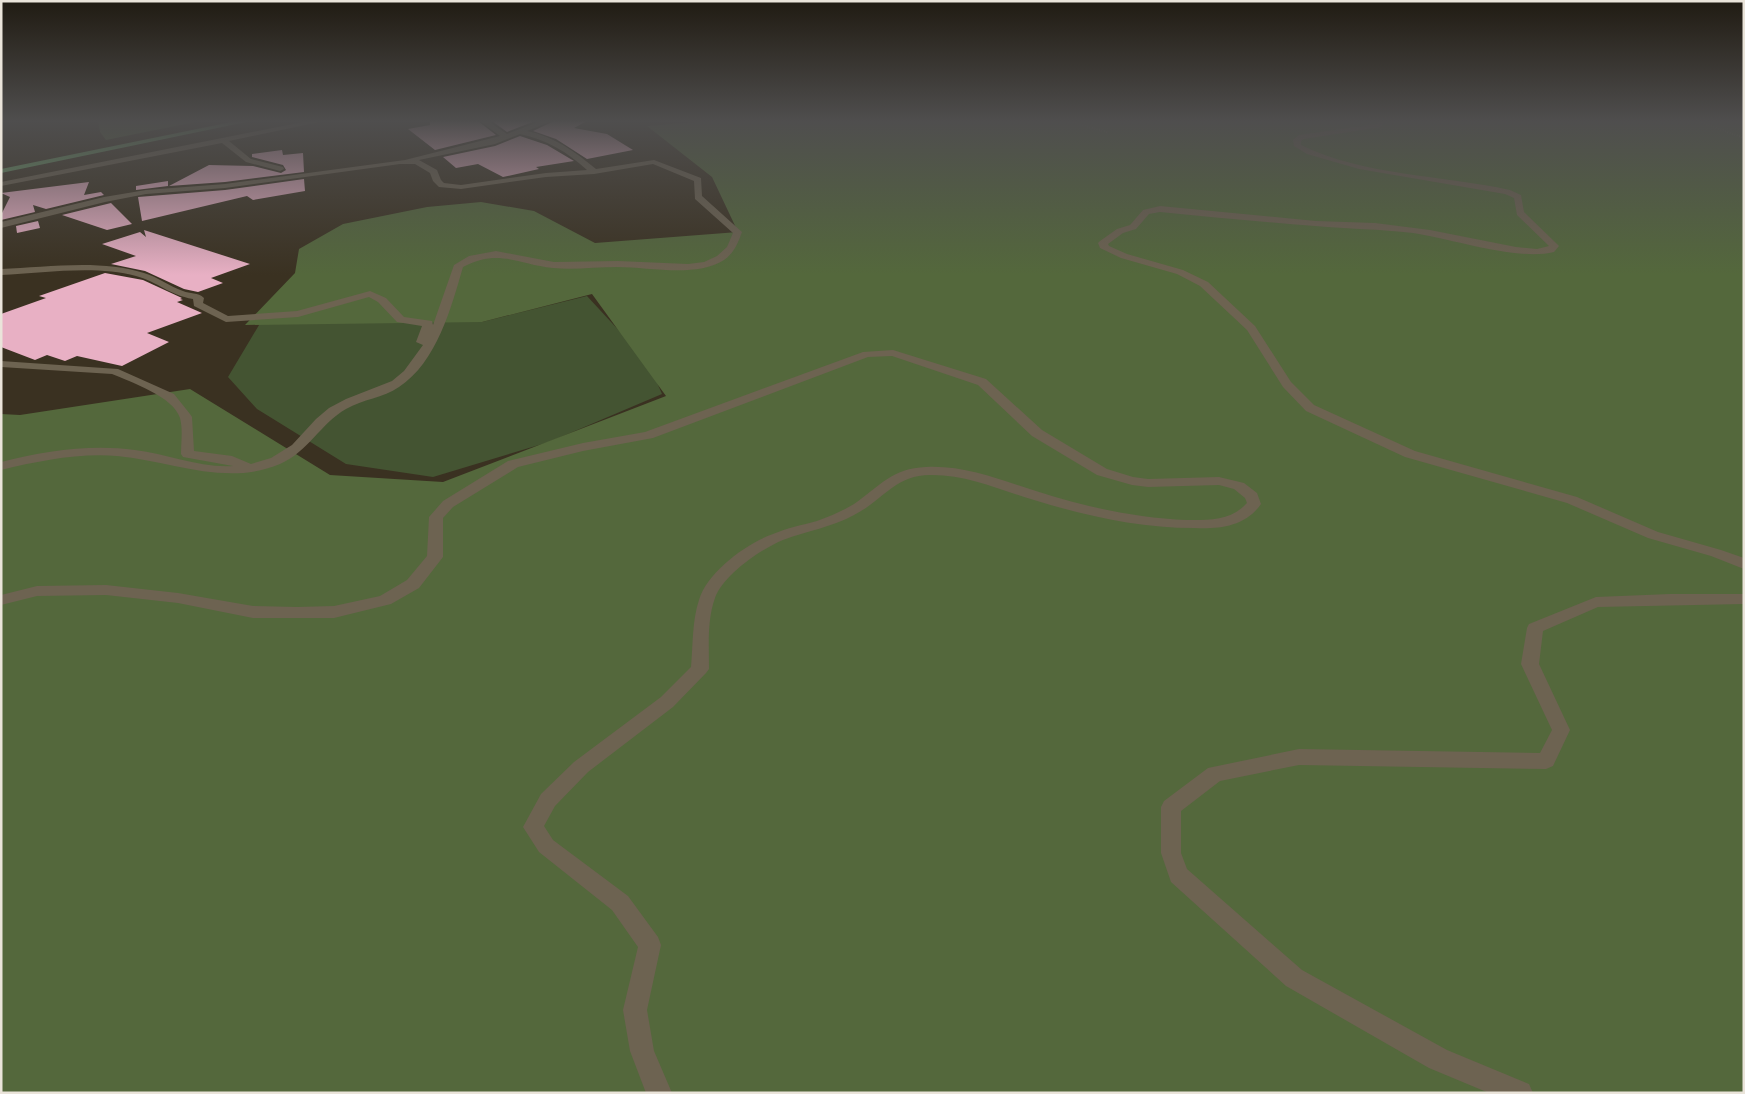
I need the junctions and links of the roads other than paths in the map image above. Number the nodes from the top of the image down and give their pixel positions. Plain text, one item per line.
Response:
1 (62, 172) edge
2 (326, 172) edge
3 (434, 172) edge
4 (593, 172) edge
5 (679, 172) edge
6 (1389, 172) edge
7 (1, 184) edge
8 (1, 226) edge
9 (1, 272) edge
10 (420, 357) junction
11 (1, 364) edge
12 (1, 466) edge
13 (250, 468) junction
14 (1744, 564) edge
15 (1744, 599) edge
16 (1, 600) edge
17 (659, 1093) edge
18 (1520, 1093) edge

1 - 7 street
2 - 8 street
3 - 4 street
5 - 10 street
6 - 14 street
9 - 10 street
10 - 13 street
11 - 13 street
12 - 13 street
15 - 18 street
16 - 17 street

